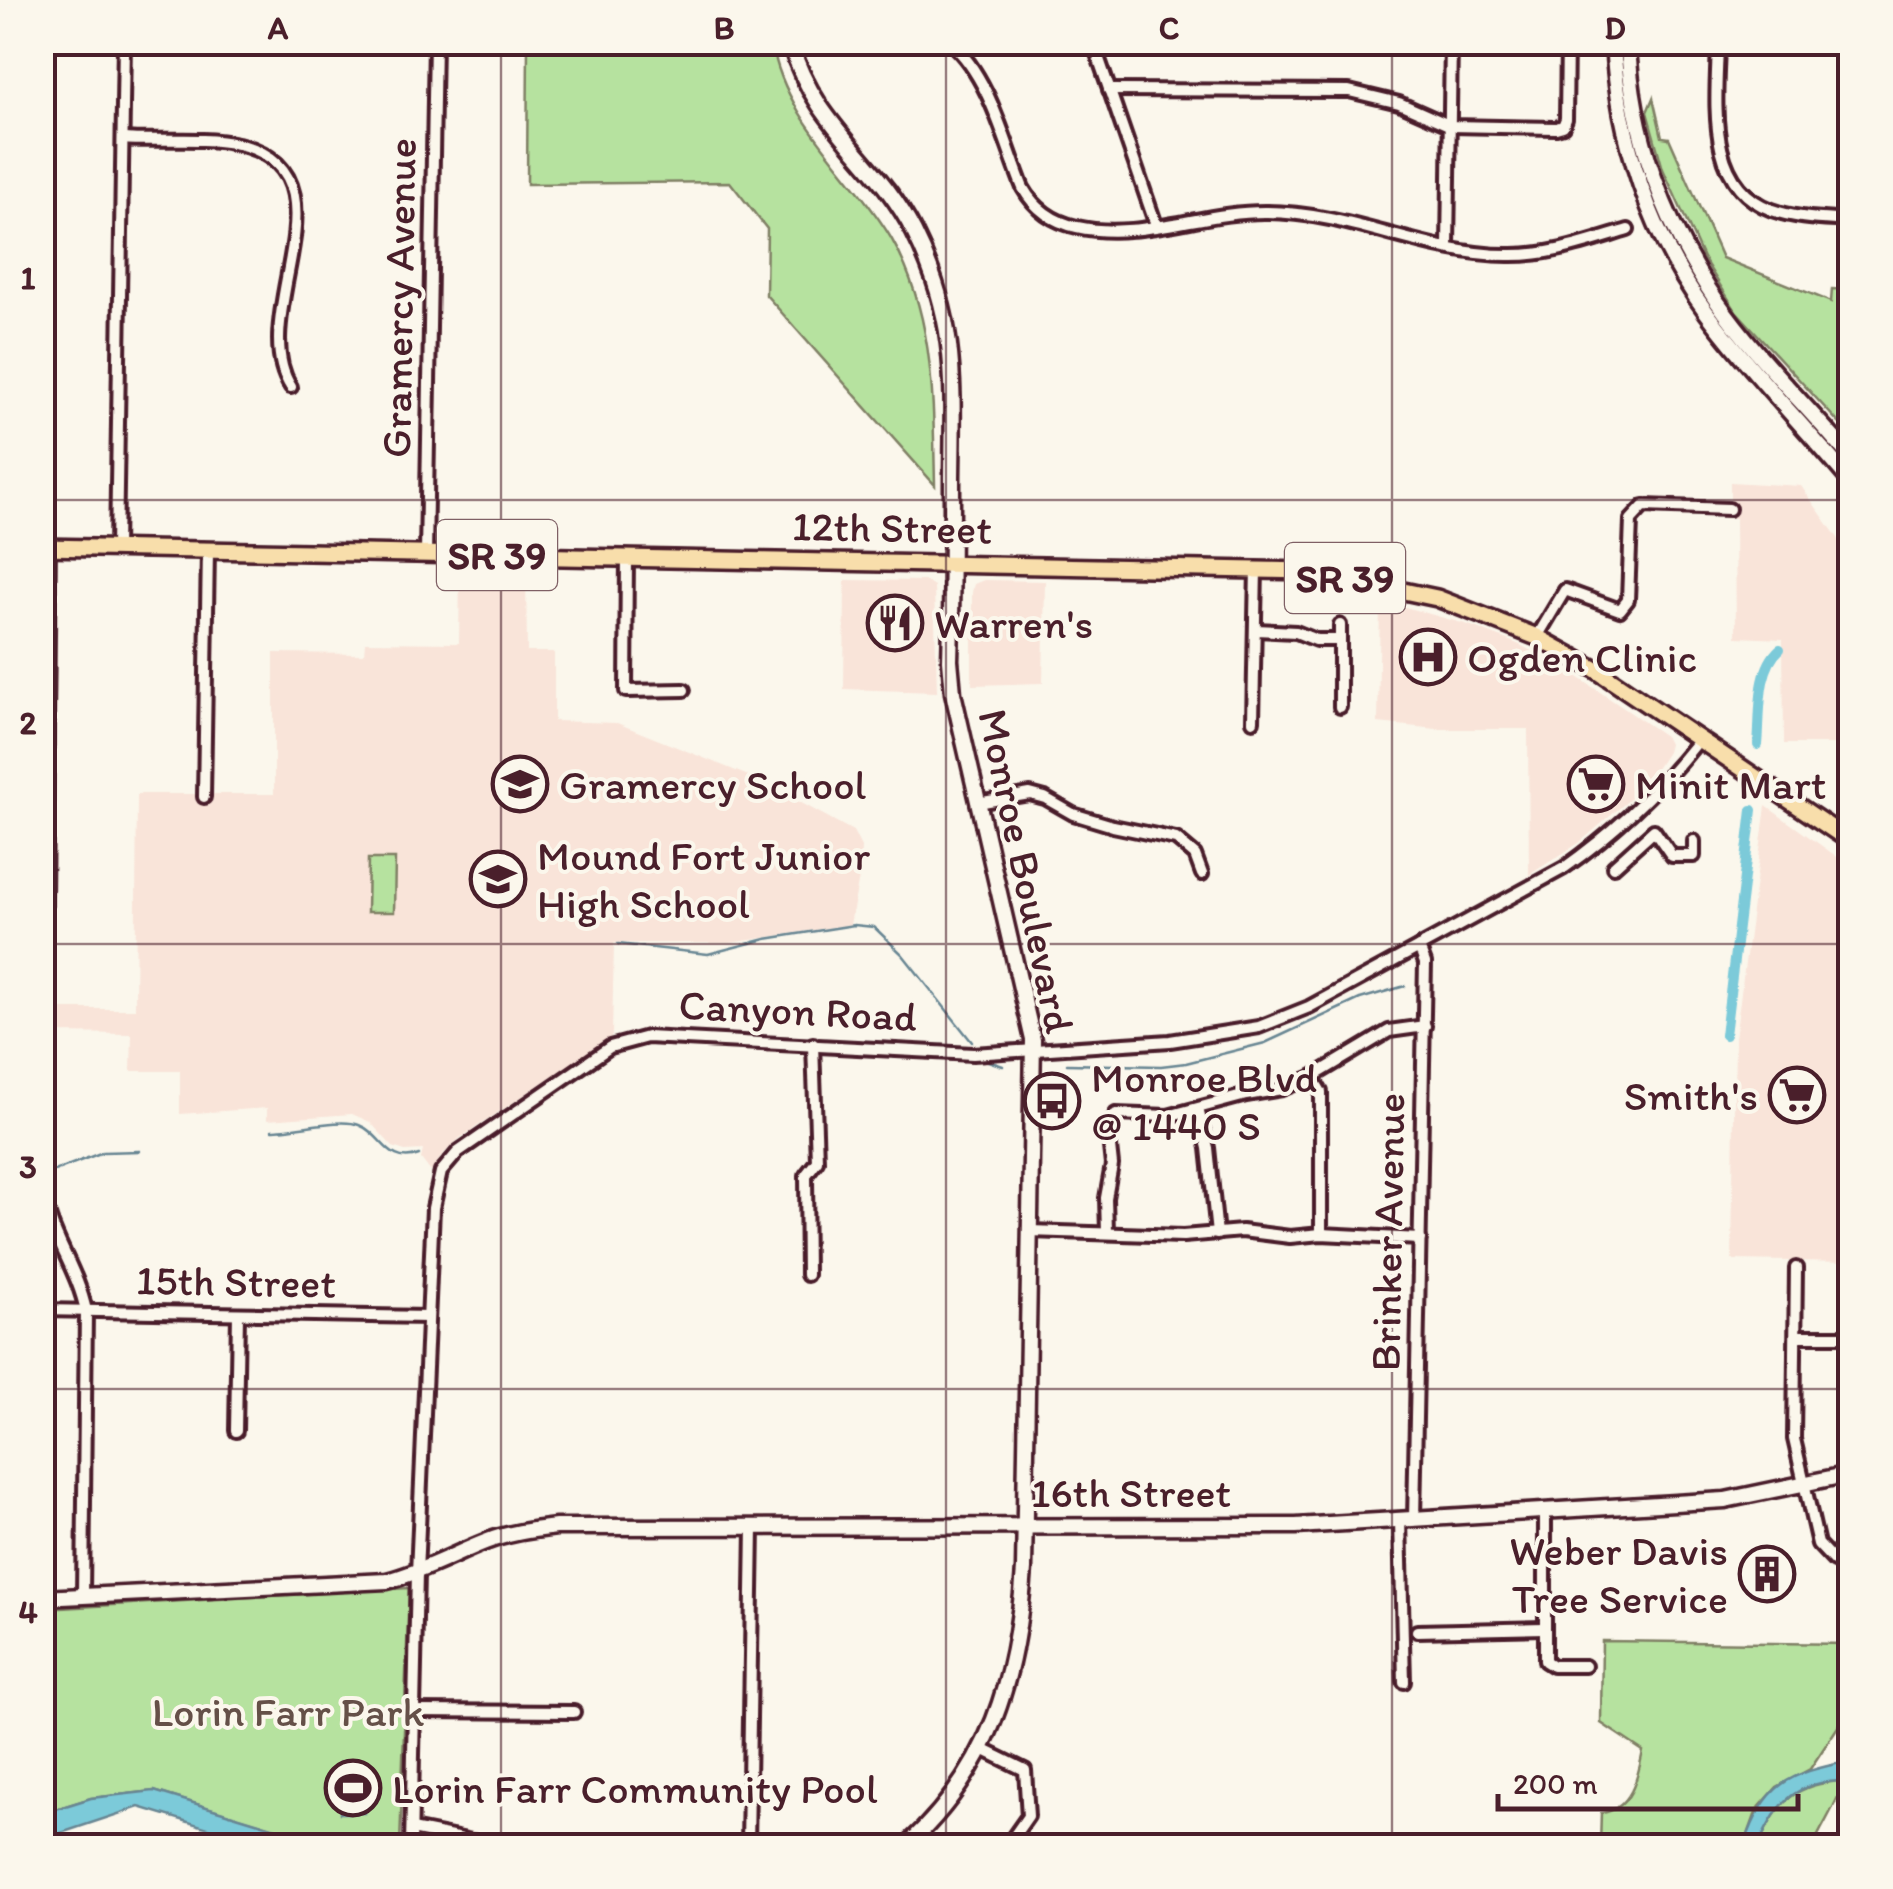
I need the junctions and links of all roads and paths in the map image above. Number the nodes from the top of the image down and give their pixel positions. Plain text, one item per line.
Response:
1 (124, 42) edge
2 (435, 42) edge
3 (790, 42) edge
4 (950, 42) edge
5 (1093, 42) edge
6 (1451, 42) edge
7 (1567, 42) edge
8 (1613, 42) edge
9 (1628, 42) edge
10 (1718, 42) edge
11 (1110, 90) junction
12 (1451, 126) junction
13 (123, 139) junction
14 (1850, 221) edge
15 (1156, 225) junction
16 (1628, 230) dead end
17 (1448, 247) junction
18 (291, 387) dead end
19 (1850, 457) edge
20 (1850, 481) edge
21 (1729, 508) dead end
22 (46, 547) edge
23 (116, 548) junction
24 (208, 550) junction
25 (426, 554) junction
26 (627, 557) junction
27 (952, 563) junction
28 (1256, 568) junction
29 (1340, 625) dead end
30 (1256, 630) junction
31 (1536, 637) junction
32 (1340, 640) junction
33 (684, 690) dead end
34 (1340, 707) dead end
35 (1253, 721) dead end
36 (1699, 740) junction
37 (204, 797) dead end
38 (977, 803) junction
39 (44, 820) edge
40 (1694, 841) dead end
41 (1850, 841) edge
42 (1614, 867) dead end
43 (1202, 874) dead end
44 (1419, 947) junction
45 (1425, 1026) junction
46 (813, 1044) junction
47 (1033, 1051) junction
48 (1312, 1077) junction
49 (1198, 1108) junction
50 (42, 1163) edge
51 (42, 1181) edge
52 (1029, 1231) junction
53 (1107, 1232) junction
54 (1217, 1234) junction
55 (1321, 1234) junction
56 (1420, 1239) junction
57 (1796, 1268) dead end
58 (807, 1274) dead end
59 (42, 1310) edge
60 (86, 1311) junction
61 (238, 1314) junction
62 (428, 1317) junction
63 (1796, 1336) junction
64 (1842, 1336) dead end
65 (236, 1431) dead end
66 (1850, 1474) edge
67 (1804, 1485) junction
68 (1544, 1510) junction
69 (1407, 1519) junction
70 (753, 1527) junction
71 (1024, 1527) junction
72 (1850, 1569) edge
73 (417, 1573) junction
74 (83, 1596) junction
75 (42, 1598) edge
76 (1543, 1628) junction
77 (1417, 1631) dead end
78 (1585, 1666) dead end
79 (1404, 1682) dead end
80 (414, 1711) junction
81 (574, 1712) dead end
82 (982, 1749) junction
83 (412, 1829) junction
84 (1850, 1834) edge
85 (411, 1846) edge
86 (497, 1846) edge
87 (748, 1846) edge
88 (906, 1846) edge
89 (1006, 1846) edge
90 (1848, 1846) edge

1 - 13 street
2 - 25 street, Gramercy Avenue
3 - 27 main road, Monroe Boulevard
4 - 15 street
5 - 11 street
6 - 12 street
7 - 12 street
8 - 20 main road
9 - 19 main road
10 - 14 street
11 - 12 street
11 - 15 street
12 - 17 street
13 - 18 street
13 - 23 street
15 - 17 street
16 - 17 street
21 - 31 street
22 - 23 main road, 12th Street / SR 39
22 - 39 street
23 - 24 main road, 12th Street / SR 39
24 - 25 main road, 12th Street / SR 39
24 - 37 street
25 - 26 main road, 12th Street / SR 39
26 - 27 main road, 12th Street / SR 39
26 - 33 street
27 - 28 main road, 12th Street / SR 39
27 - 38 main road, Monroe Boulevard
28 - 30 street
28 - 31 main road, 12th Street / SR 39
29 - 32 street
30 - 32 street
30 - 35 street
31 - 36 main road, 12th Street / SR 39
32 - 34 street
36 - 41 main road, SR 39
36 - 44 street, Canyon Road
38 - 43 street
38 - 47 main road, Monroe Boulevard
39 - 50 street
40 - 42 street
44 - 45 street, Brinker Avenue
44 - 47 street, Canyon Road
45 - 48 street
45 - 56 street, Brinker Avenue
46 - 47 street, Canyon Road
46 - 58 street
46 - 62 street, Canyon Road
47 - 52 main road, Monroe Boulevard
48 - 49 street
48 - 55 street
49 - 53 street
49 - 54 street
51 - 60 street
52 - 53 street
52 - 71 main road, Monroe Boulevard
53 - 54 street
54 - 55 street
55 - 56 street
56 - 69 street, Brinker Avenue
57 - 63 street
59 - 60 street, 15th Street
60 - 61 street, 15th Street
60 - 74 street
61 - 62 street, 15th Street
61 - 65 street
62 - 73 street, Canyon Road
63 - 64 street
63 - 67 street
66 - 67 main road, 16th Street
67 - 68 main road, 16th Street
67 - 72 street
68 - 69 main road, 16th Street
68 - 76 street
69 - 71 main road, 16th Street
69 - 79 street, Brinker Avenue
70 - 71 main road, 16th Street
70 - 73 main road, 16th Street
70 - 87 street
71 - 82 main road, Monroe Boulevard
73 - 74 main road
73 - 80 street
74 - 75 main road
76 - 77 street
76 - 78 street
80 - 81 street
80 - 83 street
82 - 88 main road, Monroe Boulevard
82 - 89 street
83 - 85 street
83 - 86 street
84 - 90 main road

